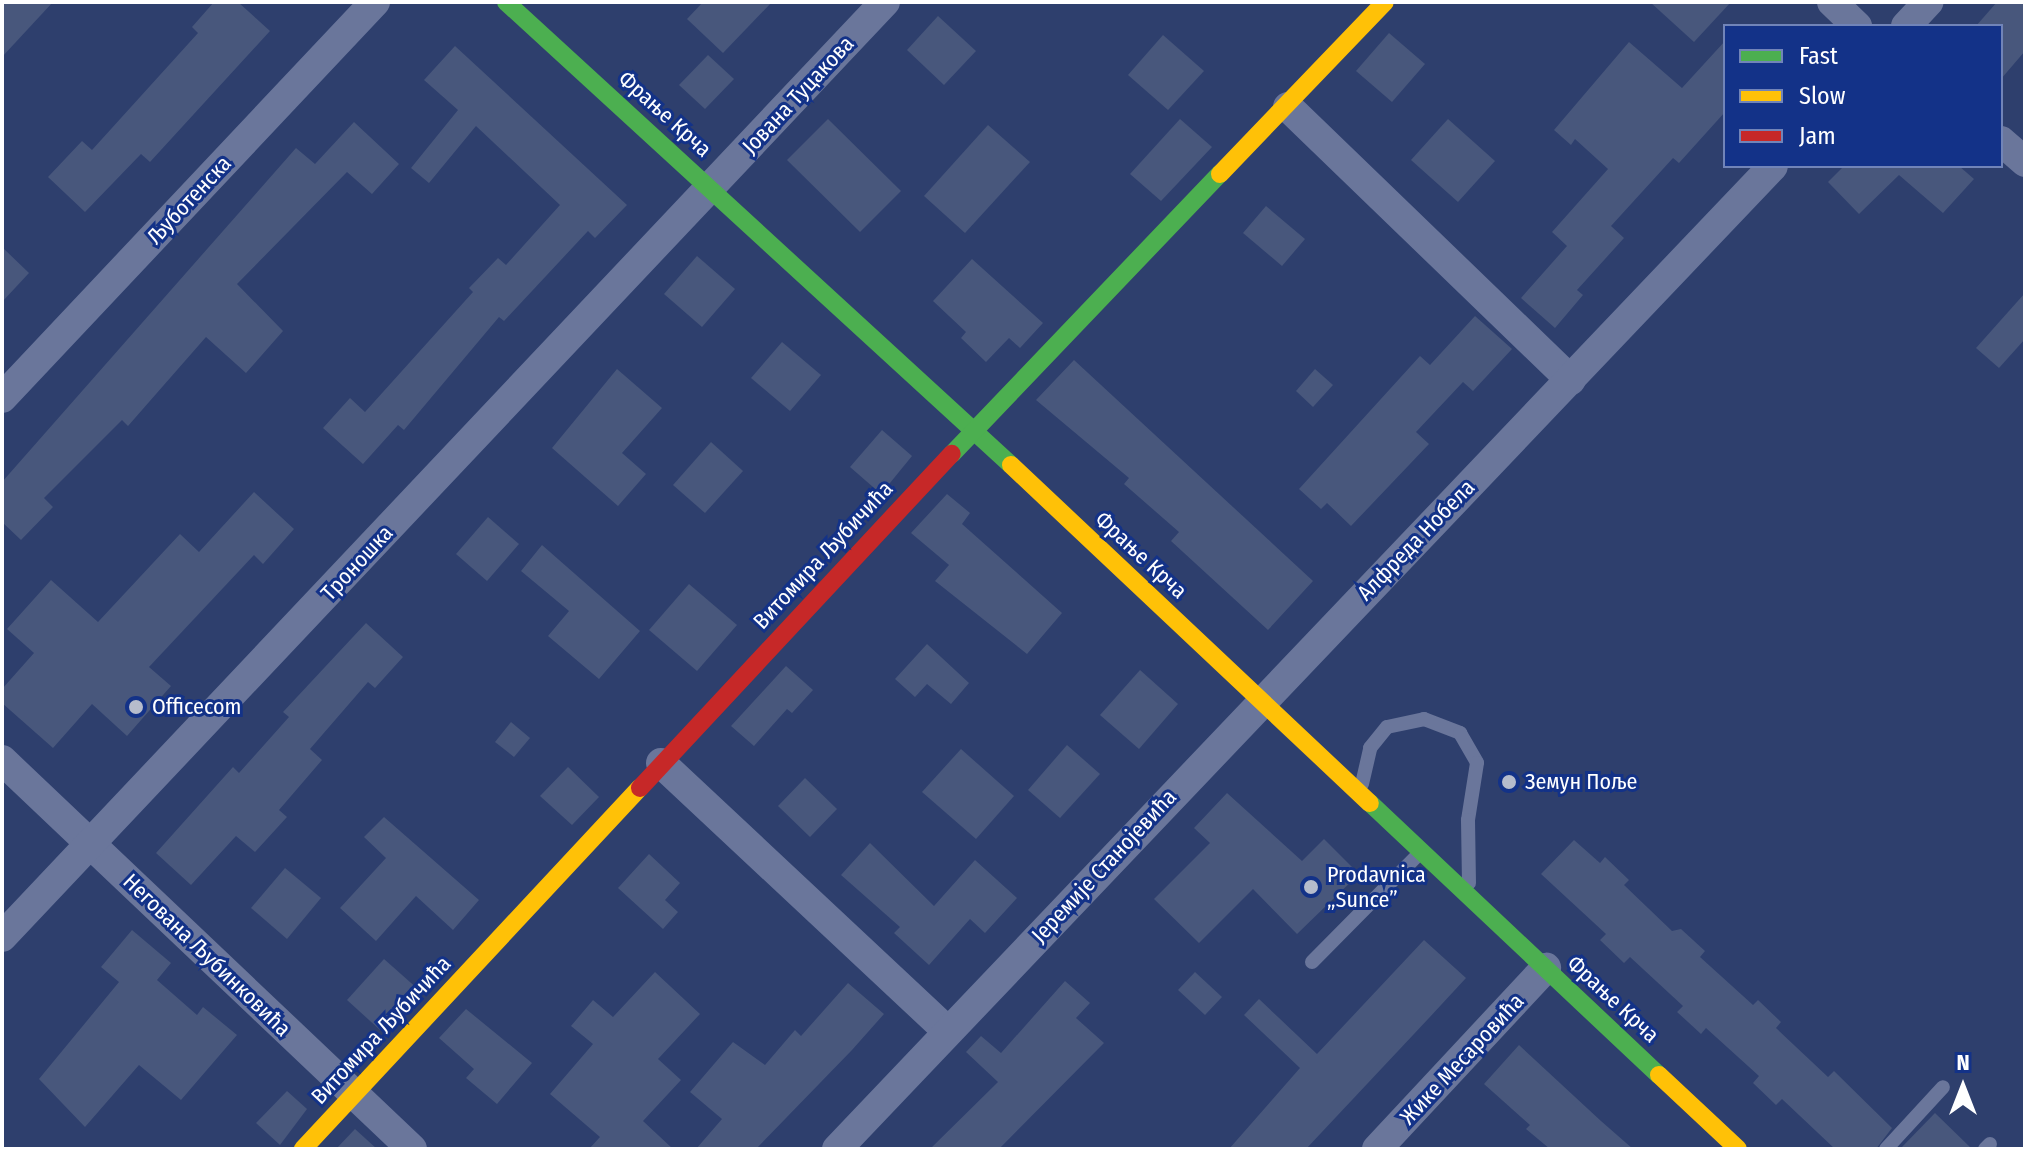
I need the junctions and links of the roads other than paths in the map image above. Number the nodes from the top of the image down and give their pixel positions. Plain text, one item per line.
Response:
1 (375, 2) edge
2 (506, 2) edge
3 (885, 2) edge
4 (1385, 2) edge
5 (1832, 2) edge
6 (1928, 2) edge
7 (1855, 24) edge
8 (1908, 24) edge
9 (1288, 107) junction
10 (2003, 143) edge
11 (2025, 162) edge
12 (1771, 168) edge
13 (711, 188) junction
14 (1571, 380) junction
15 (2, 398) edge
16 (974, 430) junction
17 (1260, 700) junction
18 (2, 760) edge
19 (661, 763) junction
20 (1362, 796) junction
21 (91, 844) junction
22 (1421, 852) junction
23 (1471, 898) junction
24 (2, 937) edge
25 (1312, 962) dead end
26 (1546, 968) junction
27 (948, 1032) junction
28 (1943, 1087) dead end
29 (354, 1095) junction
30 (303, 1149) edge
31 (412, 1149) edge
32 (837, 1149) edge
33 (1377, 1149) edge
34 (1738, 1149) edge
35 (1886, 1149) edge

1 - 15 street, Љуботенска
2 - 13 street, Фрање Крча
3 - 13 street, Јована Туцакова
4 - 9 street, Витомира Љубичића
5 - 7 street
6 - 8 street
9 - 14 street
9 - 16 street, Витомира Љубичића
10 - 11 street
12 - 14 street, Алфреда Нобела
13 - 16 street, Фрање Крча
13 - 21 street, Троношка
14 - 17 street, Алфреда Нобела
16 - 17 street, Фрање Крча
16 - 19 street, Витомира Љубичића
17 - 20 street, Фрање Крча
17 - 27 street, Јеремије Станојевића
18 - 21 street, Негована Љубинковића
19 - 27 street
19 - 29 street, Витомира Љубичића
20 - 22 street, Фрање Крча
20 - 23 lane
21 - 24 street, Троношка
21 - 29 street, Негована Љубинковића
22 - 23 street, Фрање Крча
22 - 25 lane
23 - 26 street, Фрање Крча
26 - 33 street, Жике Месаровића
26 - 34 street, Фрање Крча
27 - 32 street, Јеремије Станојевића
28 - 35 lane
29 - 30 street, Витомира Љубичића
29 - 31 street, Негована Љубинковића

